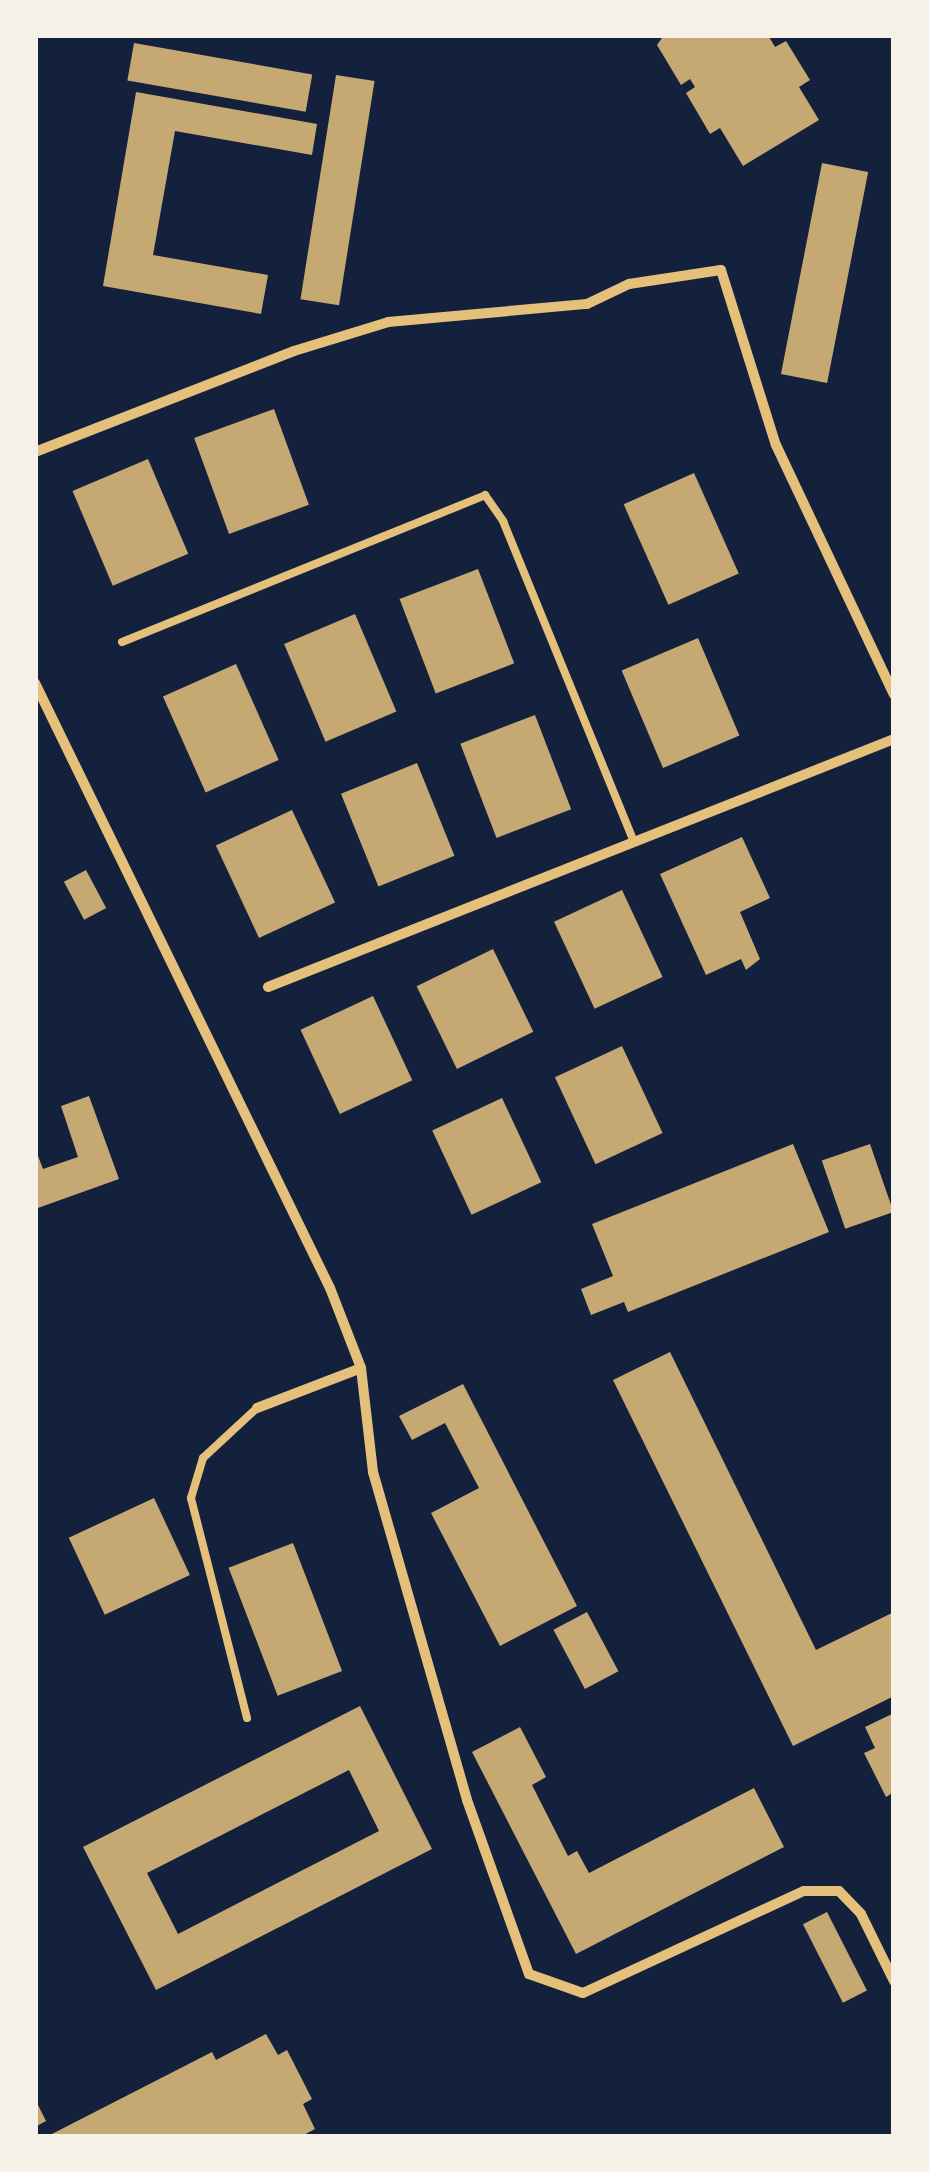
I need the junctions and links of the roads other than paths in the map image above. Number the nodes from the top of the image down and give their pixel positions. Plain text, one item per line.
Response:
1 (35, 452) edge
2 (122, 642) dead end
3 (35, 683) edge
4 (894, 695) edge
5 (894, 739) edge
6 (634, 842) junction
7 (268, 987) dead end
8 (361, 1368) junction
9 (257, 1408) joint
10 (247, 1718) dead end
11 (894, 1981) edge

1 - 4 street
2 - 6 lane
3 - 8 street
5 - 6 street
6 - 7 street
8 - 9 street
8 - 11 street
9 - 10 lane

